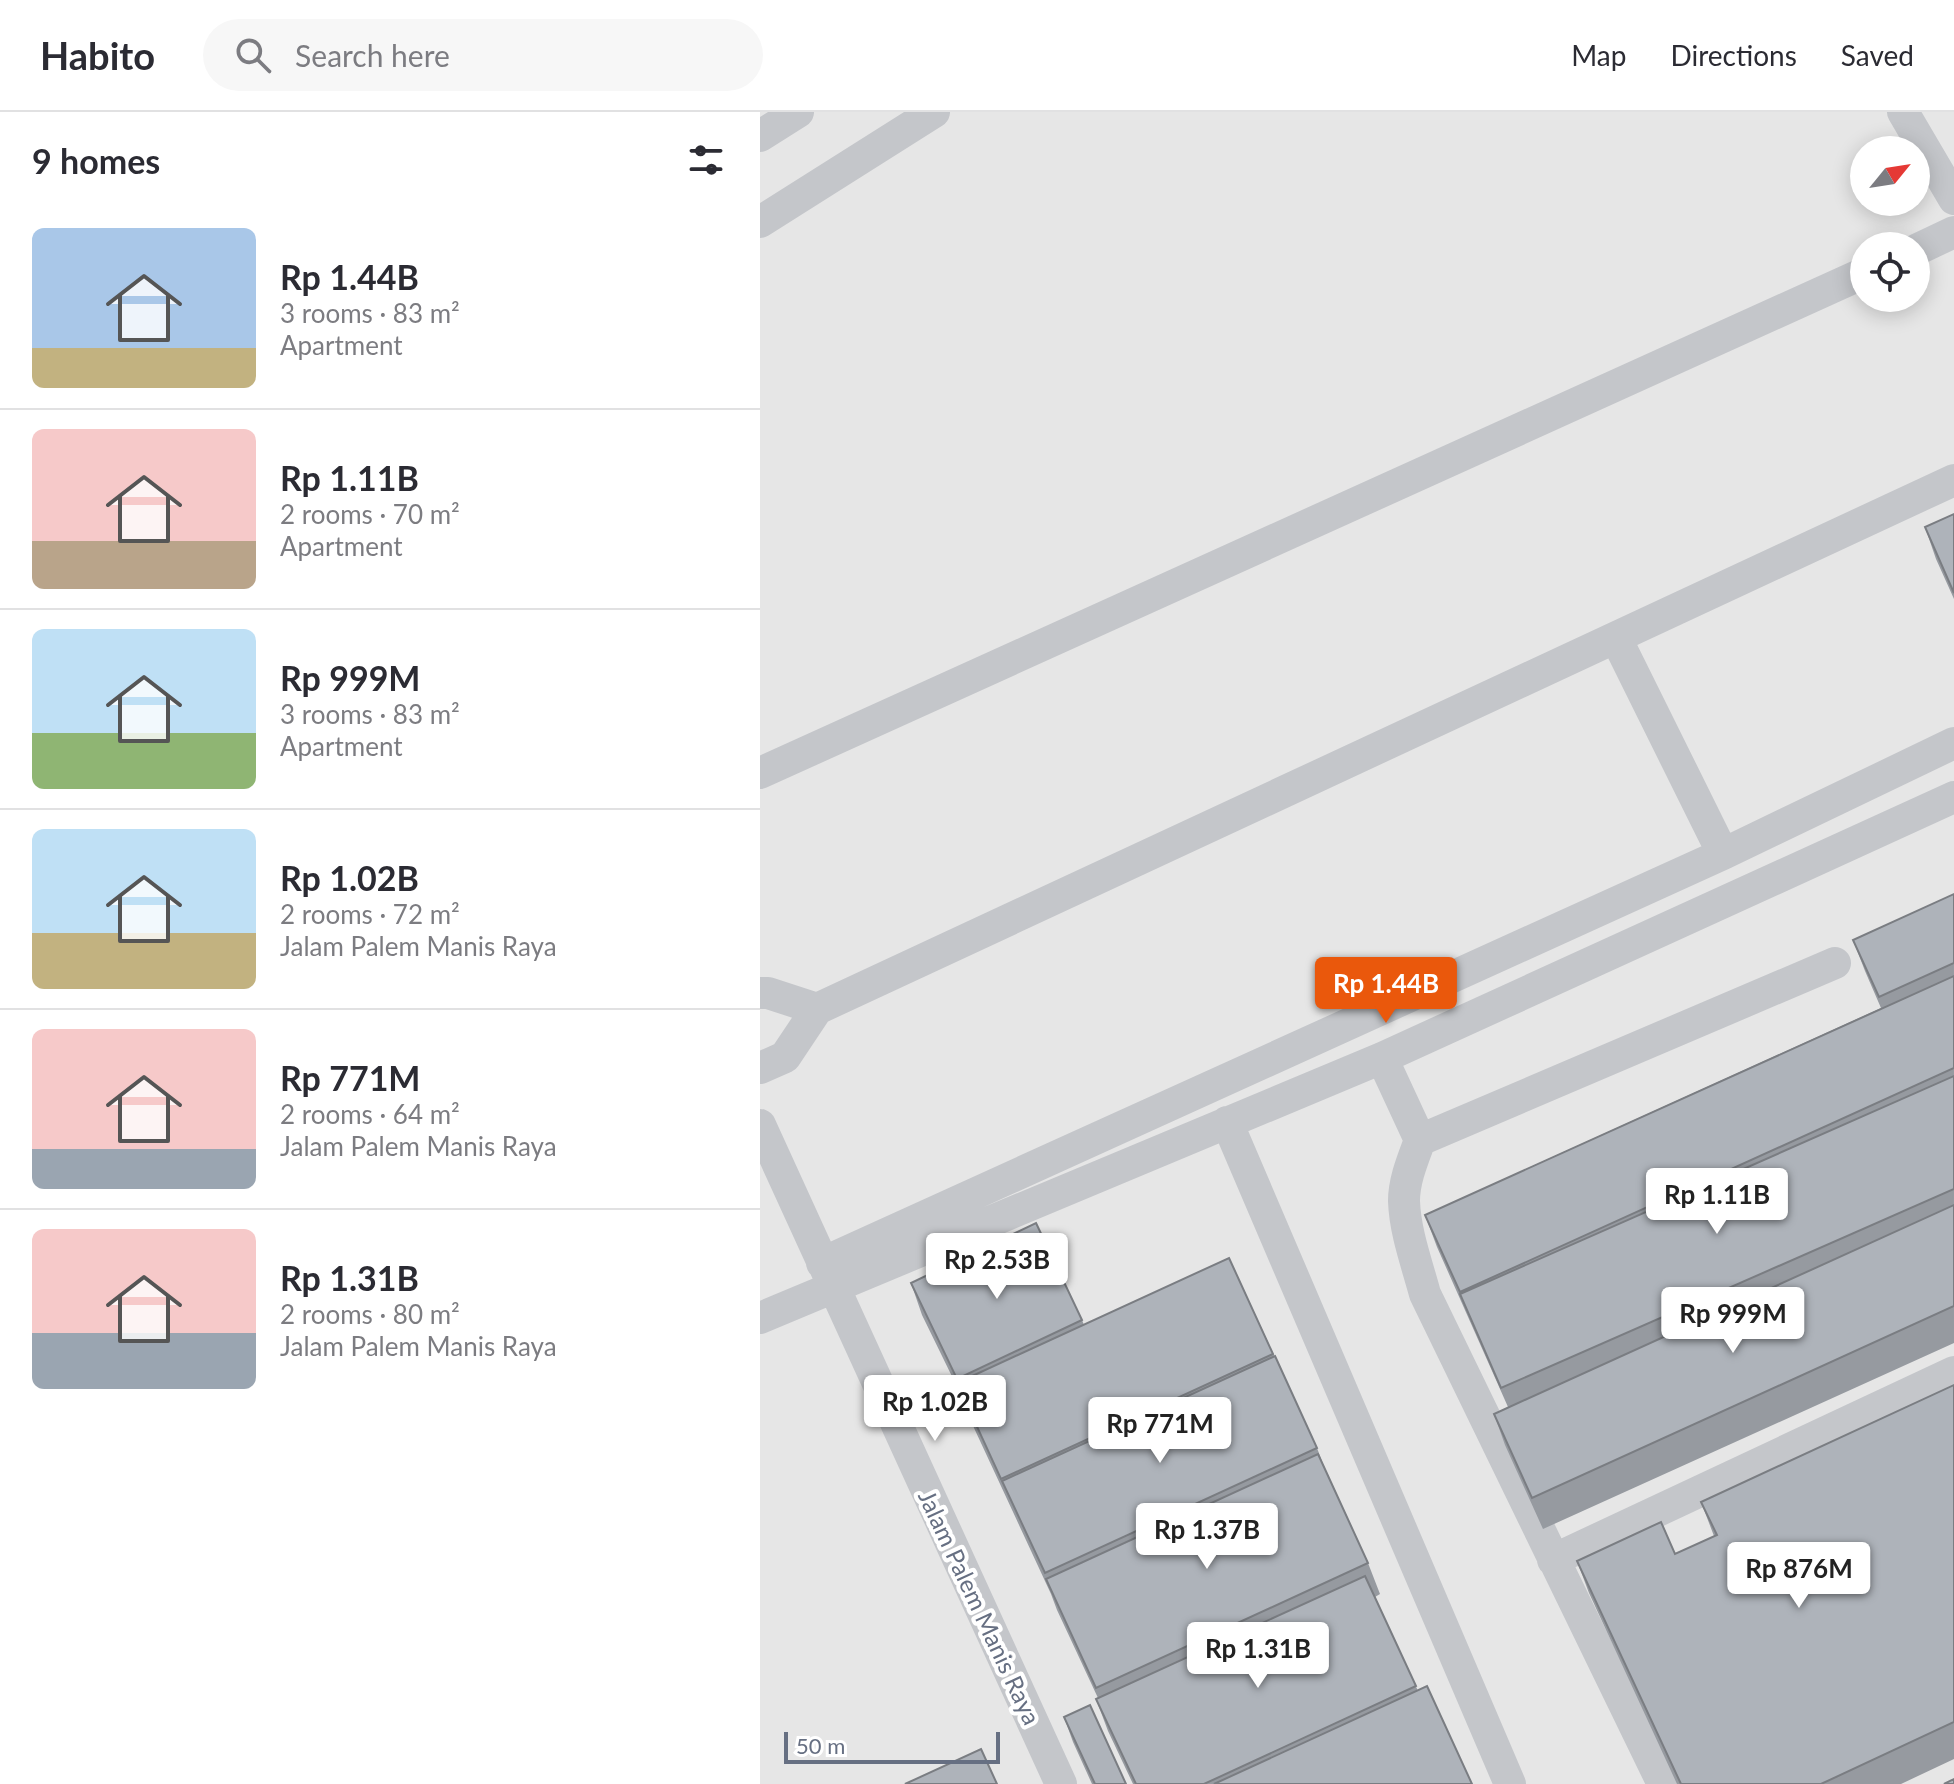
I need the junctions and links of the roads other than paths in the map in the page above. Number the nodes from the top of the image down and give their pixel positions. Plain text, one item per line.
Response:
1 (798, 112) edge
2 (934, 112) edge
3 (1903, 112) edge
4 (760, 136) edge
5 (1954, 199) edge
6 (760, 222) edge
7 (1954, 232) edge
8 (1930, 243) edge
9 (1850, 279) edge
10 (1954, 480) edge
11 (1616, 638) junction
12 (1954, 743) edge
13 (760, 773) edge
14 (1951, 803) edge
15 (1723, 854) junction
16 (1835, 963) dead end
17 (760, 993) edge
18 (817, 1009) junction
19 (1382, 1058) junction
20 (760, 1068) edge
21 (1227, 1122) junction
22 (760, 1125) edge
23 (1420, 1140) junction
24 (827, 1275) junction
25 (760, 1318) edge
26 (1954, 1372) edge
27 (1553, 1560) junction
28 (1061, 1784) edge
29 (1510, 1784) edge
30 (1663, 1784) edge

1 - 4 street
2 - 6 street
3 - 5 street
7 - 8 street
9 - 13 street
10 - 11 street
11 - 15 street
11 - 18 street
12 - 15 street
14 - 19 street
15 - 24 street
16 - 23 street
17 - 18 street
18 - 20 street
19 - 21 street
19 - 23 street
21 - 24 street
21 - 29 street
22 - 24 street, Jalam Palem Manis Raya
23 - 27 street
24 - 25 street
24 - 28 street, Jalam Palem Manis Raya
26 - 27 street
27 - 30 street

